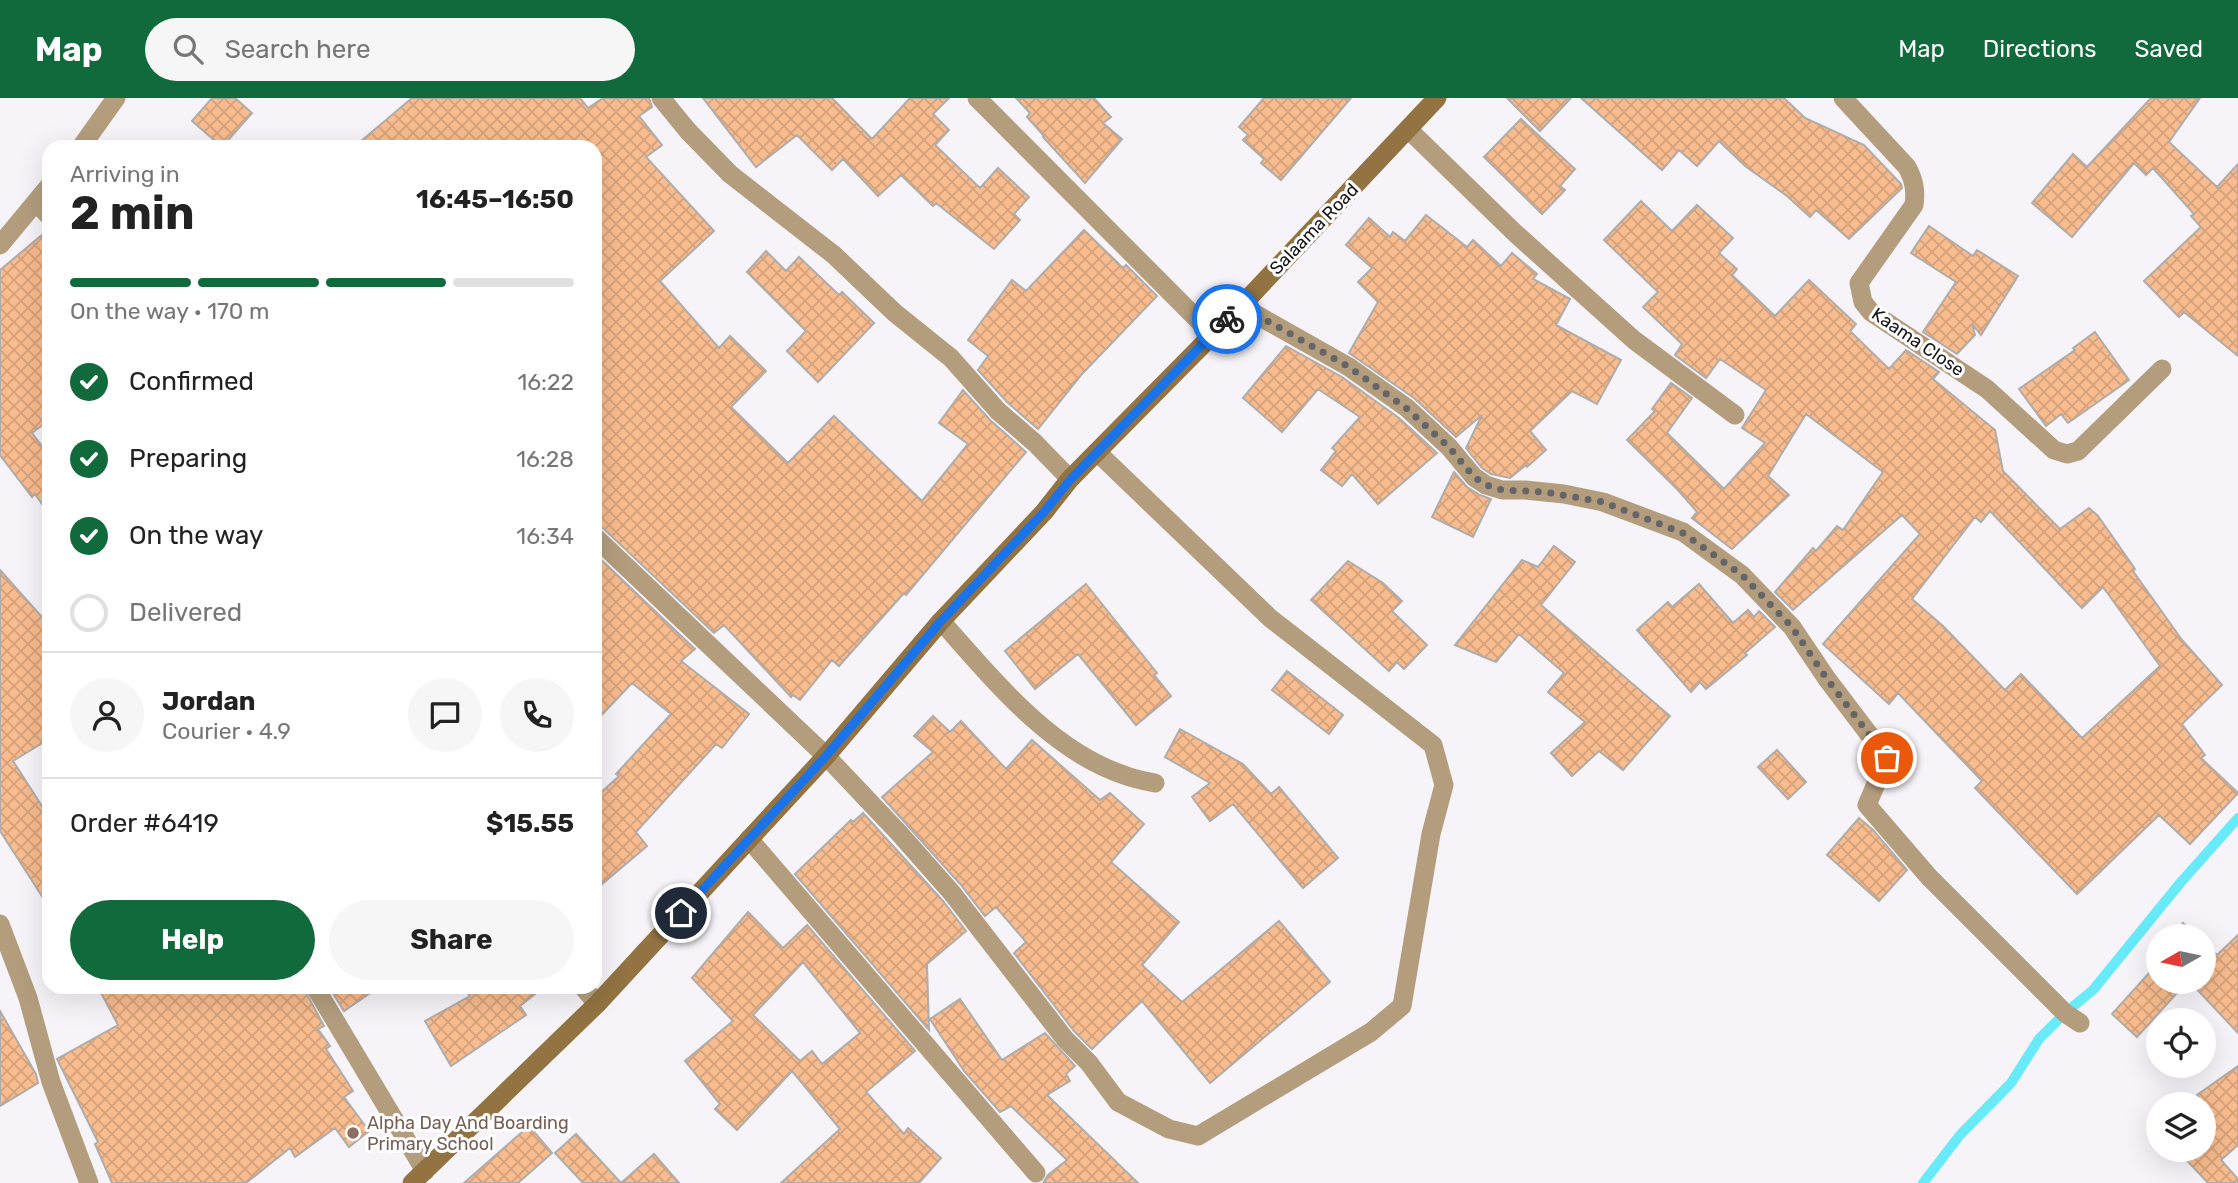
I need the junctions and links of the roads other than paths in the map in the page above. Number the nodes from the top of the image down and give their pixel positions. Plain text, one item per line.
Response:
1 (116, 98) edge
2 (662, 98) edge
3 (976, 98) edge
4 (1437, 98) edge
5 (1843, 98) edge
6 (1409, 130) junction
7 (86, 140) edge
8 (42, 209) edge
9 (0, 245) edge
10 (1241, 306) junction
11 (1212, 334) junction
12 (2162, 369) dead end
13 (1735, 415) dead end
14 (1097, 452) junction
15 (1070, 480) junction
16 (602, 544) edge
17 (941, 621) junction
18 (826, 756) junction
19 (1155, 783) dead end
20 (749, 839) junction
21 (0, 924) edge
22 (319, 994) edge
23 (589, 994) edge
24 (597, 1004) junction
25 (2080, 1023) dead end
26 (1035, 1173) dead end
27 (418, 1177) edge
28 (89, 1183) edge

1 - 7 street
2 - 15 street
3 - 11 street
4 - 6 main road, Salaama Road
5 - 12 street, Kaama Close
6 - 10 main road, Salaama Road
6 - 13 street
8 - 9 street
10 - 11 main road, Salaama Road
10 - 25 street
11 - 14 main road, Salaama Road
14 - 15 main road, Salaama Road
14 - 18 street
15 - 17 main road, Salaama Road
16 - 18 street
17 - 18 main road, Salaama Road
17 - 19 street
18 - 20 main road, Salaama Road
20 - 24 main road, Salaama Road
20 - 26 street
21 - 28 street
22 - 27 street
23 - 24 street
24 - 27 main road, Salaama Road

